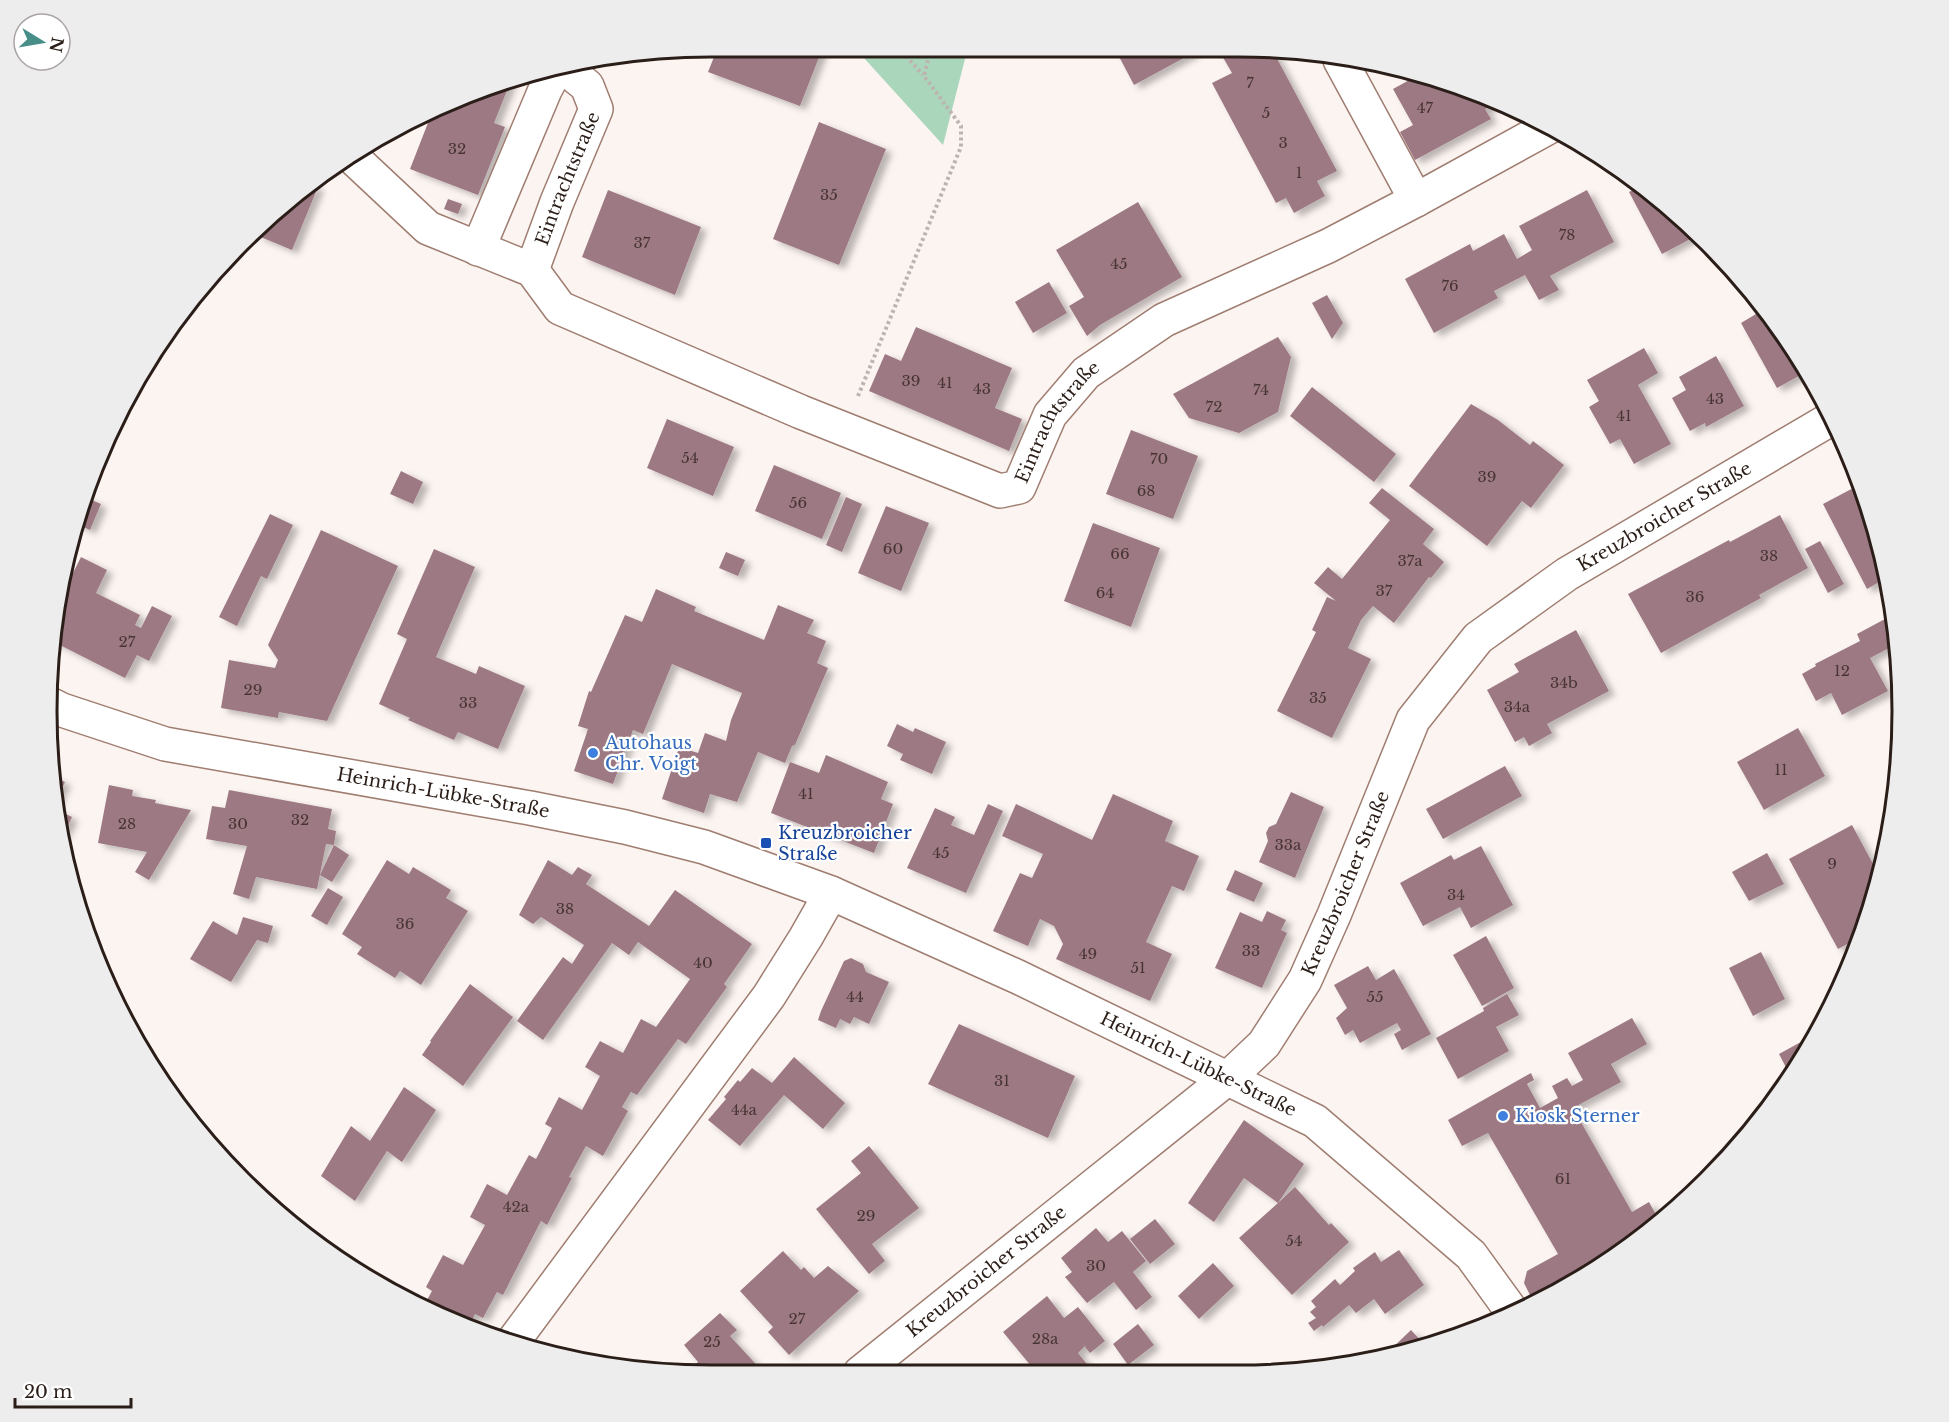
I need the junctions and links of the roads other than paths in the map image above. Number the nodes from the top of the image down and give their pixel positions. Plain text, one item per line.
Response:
1 (1343, 66) edge
2 (570, 73) edge
3 (551, 77) edge
4 (1541, 132) edge
5 (358, 161) edge
6 (1416, 200) junction
7 (478, 249) junction
8 (532, 270) junction
9 (1825, 422) edge
10 (57, 708) edge
11 (831, 893) junction
12 (1228, 1078) junction
13 (1508, 1306) edge
14 (517, 1335) edge
15 (870, 1365) edge

1 - 6 street
2 - 8 street, Eintrachtstraße
3 - 7 street
4 - 6 street, Eintrachtstraße
5 - 7 street, Eintrachtstraße
6 - 8 street, Eintrachtstraße
7 - 8 street, Eintrachtstraße
9 - 12 street, Kreuzbroicher Straße
10 - 11 street, Heinrich-Lübke-Straße
11 - 12 street, Heinrich-Lübke-Straße
11 - 14 street
12 - 13 street, Heinrich-Lübke-Straße
12 - 15 street, Kreuzbroicher Straße

